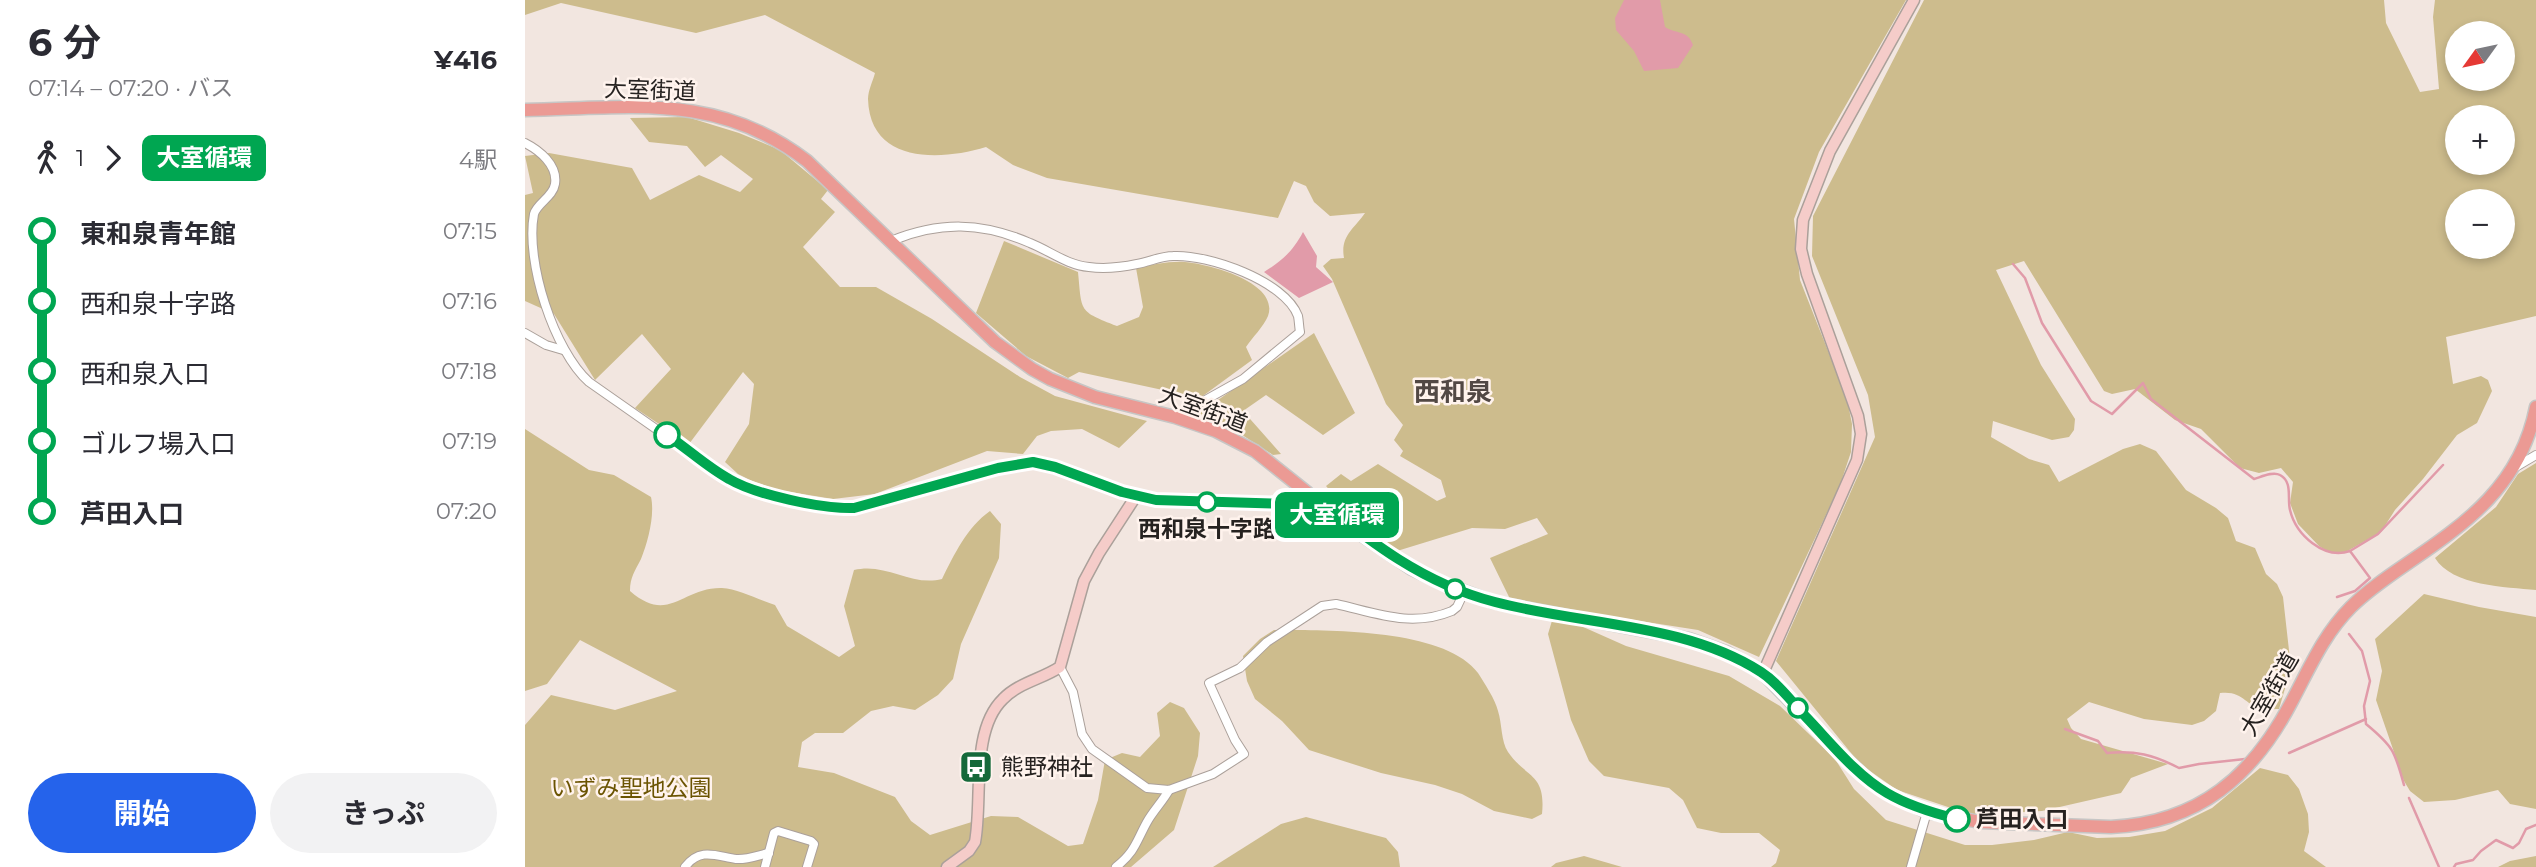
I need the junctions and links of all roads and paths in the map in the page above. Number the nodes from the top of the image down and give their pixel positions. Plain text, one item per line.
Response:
1 (1914, 0) edge
2 (525, 110) edge
3 (525, 143) edge
4 (891, 241) junction
5 (525, 333) edge
6 (563, 350) junction
7 (2536, 407) edge
8 (1175, 417) junction
9 (2536, 455) edge
10 (2512, 469) junction
11 (1136, 496) junction
12 (1313, 496) junction
13 (1464, 592) junction
14 (1060, 667) junction
15 (1763, 673) junction
16 (1169, 790) junction
17 (1927, 811) junction
18 (769, 853) junction
19 (685, 867) edge
20 (765, 867) edge
21 (807, 867) edge
22 (947, 867) edge
23 (1116, 867) edge
24 (1911, 867) edge

1 - 15 street
2 - 4 main road, 大室街道
3 - 6 street
4 - 8 main road, 大室街道
4 - 8 street
5 - 6 street
6 - 11 street
7 - 10 main road, 大室街道
8 - 12 main road, 大室街道
9 - 10 street
10 - 17 main road, 大室街道
11 - 12 street
11 - 14 street
12 - 13 main road, 大室街道
13 - 15 main road, 大室街道
13 - 16 street
14 - 16 street
14 - 22 street
15 - 17 main road, 大室街道
16 - 23 street
17 - 24 street
18 - 19 street
18 - 20 street
18 - 21 street

